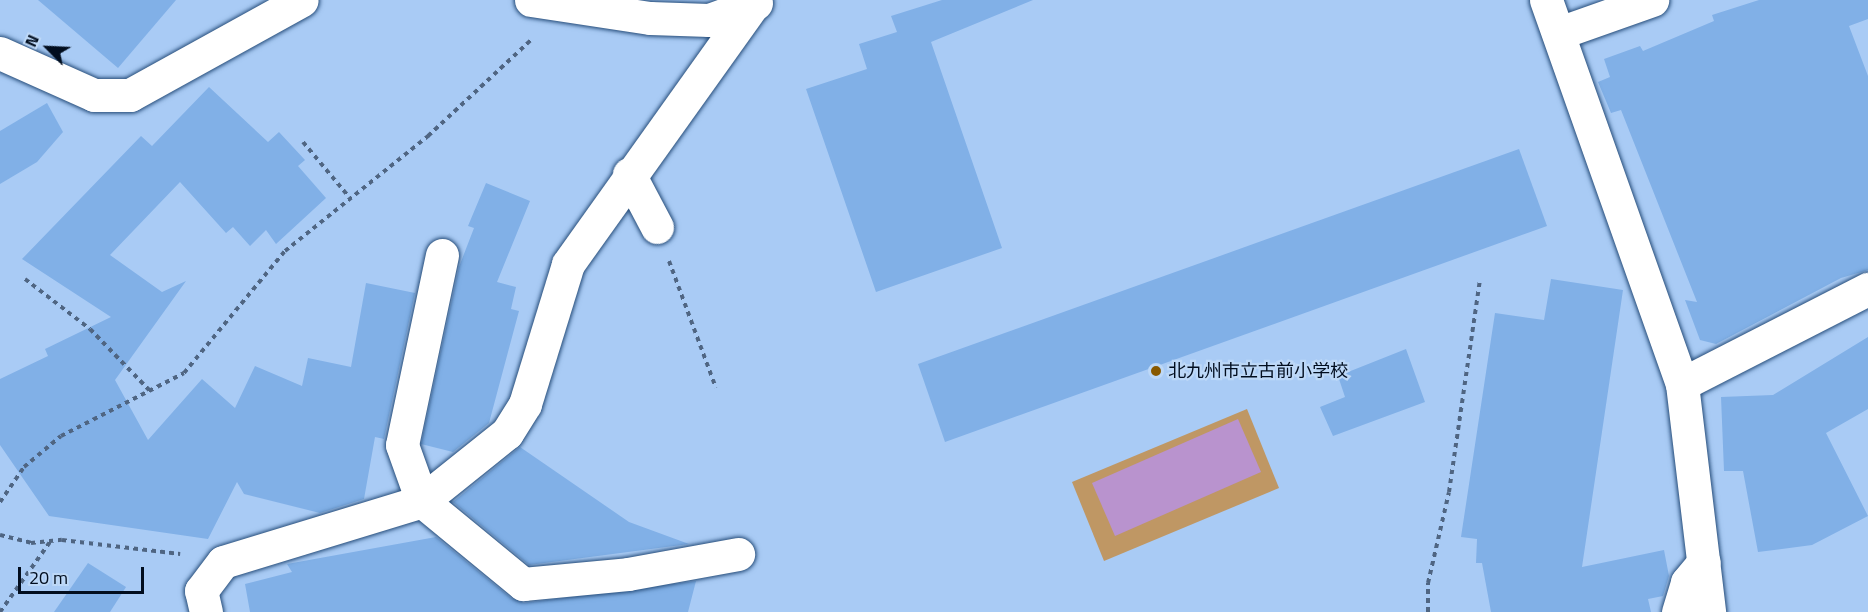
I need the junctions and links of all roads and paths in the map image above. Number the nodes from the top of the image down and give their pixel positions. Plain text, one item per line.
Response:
1 (302, 0) edge
2 (531, 0) edge
3 (1546, 0) edge
4 (1652, 0) edge
5 (758, 2) edge
6 (565, 7) junction
7 (653, 9) edge
8 (1559, 33) junction
9 (0, 53) edge
10 (303, 142) dead end
11 (629, 174) junction
12 (350, 198) junction
13 (657, 227) joint
14 (442, 255) dead end
15 (25, 279) dead end
16 (1480, 280) dead end
17 (1868, 289) edge
18 (1682, 384) junction
19 (716, 388) dead end
20 (150, 391) junction
21 (422, 501) junction
22 (0, 502) edge
23 (0, 535) edge
24 (50, 541) junction
25 (738, 554) dead end
26 (1704, 562) junction
27 (219, 567) junction
28 (0, 612) edge
29 (206, 612) edge
30 (1428, 612) edge
31 (1677, 612) edge
32 (1709, 612) edge

1 - 9 street
2 - 6 street
3 - 8 street
4 - 8 street
5 - 7 street
5 - 11 street
6 - 7 street
6 - 12 path
8 - 18 street
10 - 12 path
11 - 13 street
11 - 21 street
12 - 20 path
13 - 19 path
14 - 21 street
15 - 20 path
16 - 30 path
17 - 18 street
18 - 26 street
20 - 22 path
21 - 25 street
21 - 27 street
23 - 24 path
24 - 27 path
24 - 28 path
26 - 31 street
26 - 32 street
27 - 29 street

